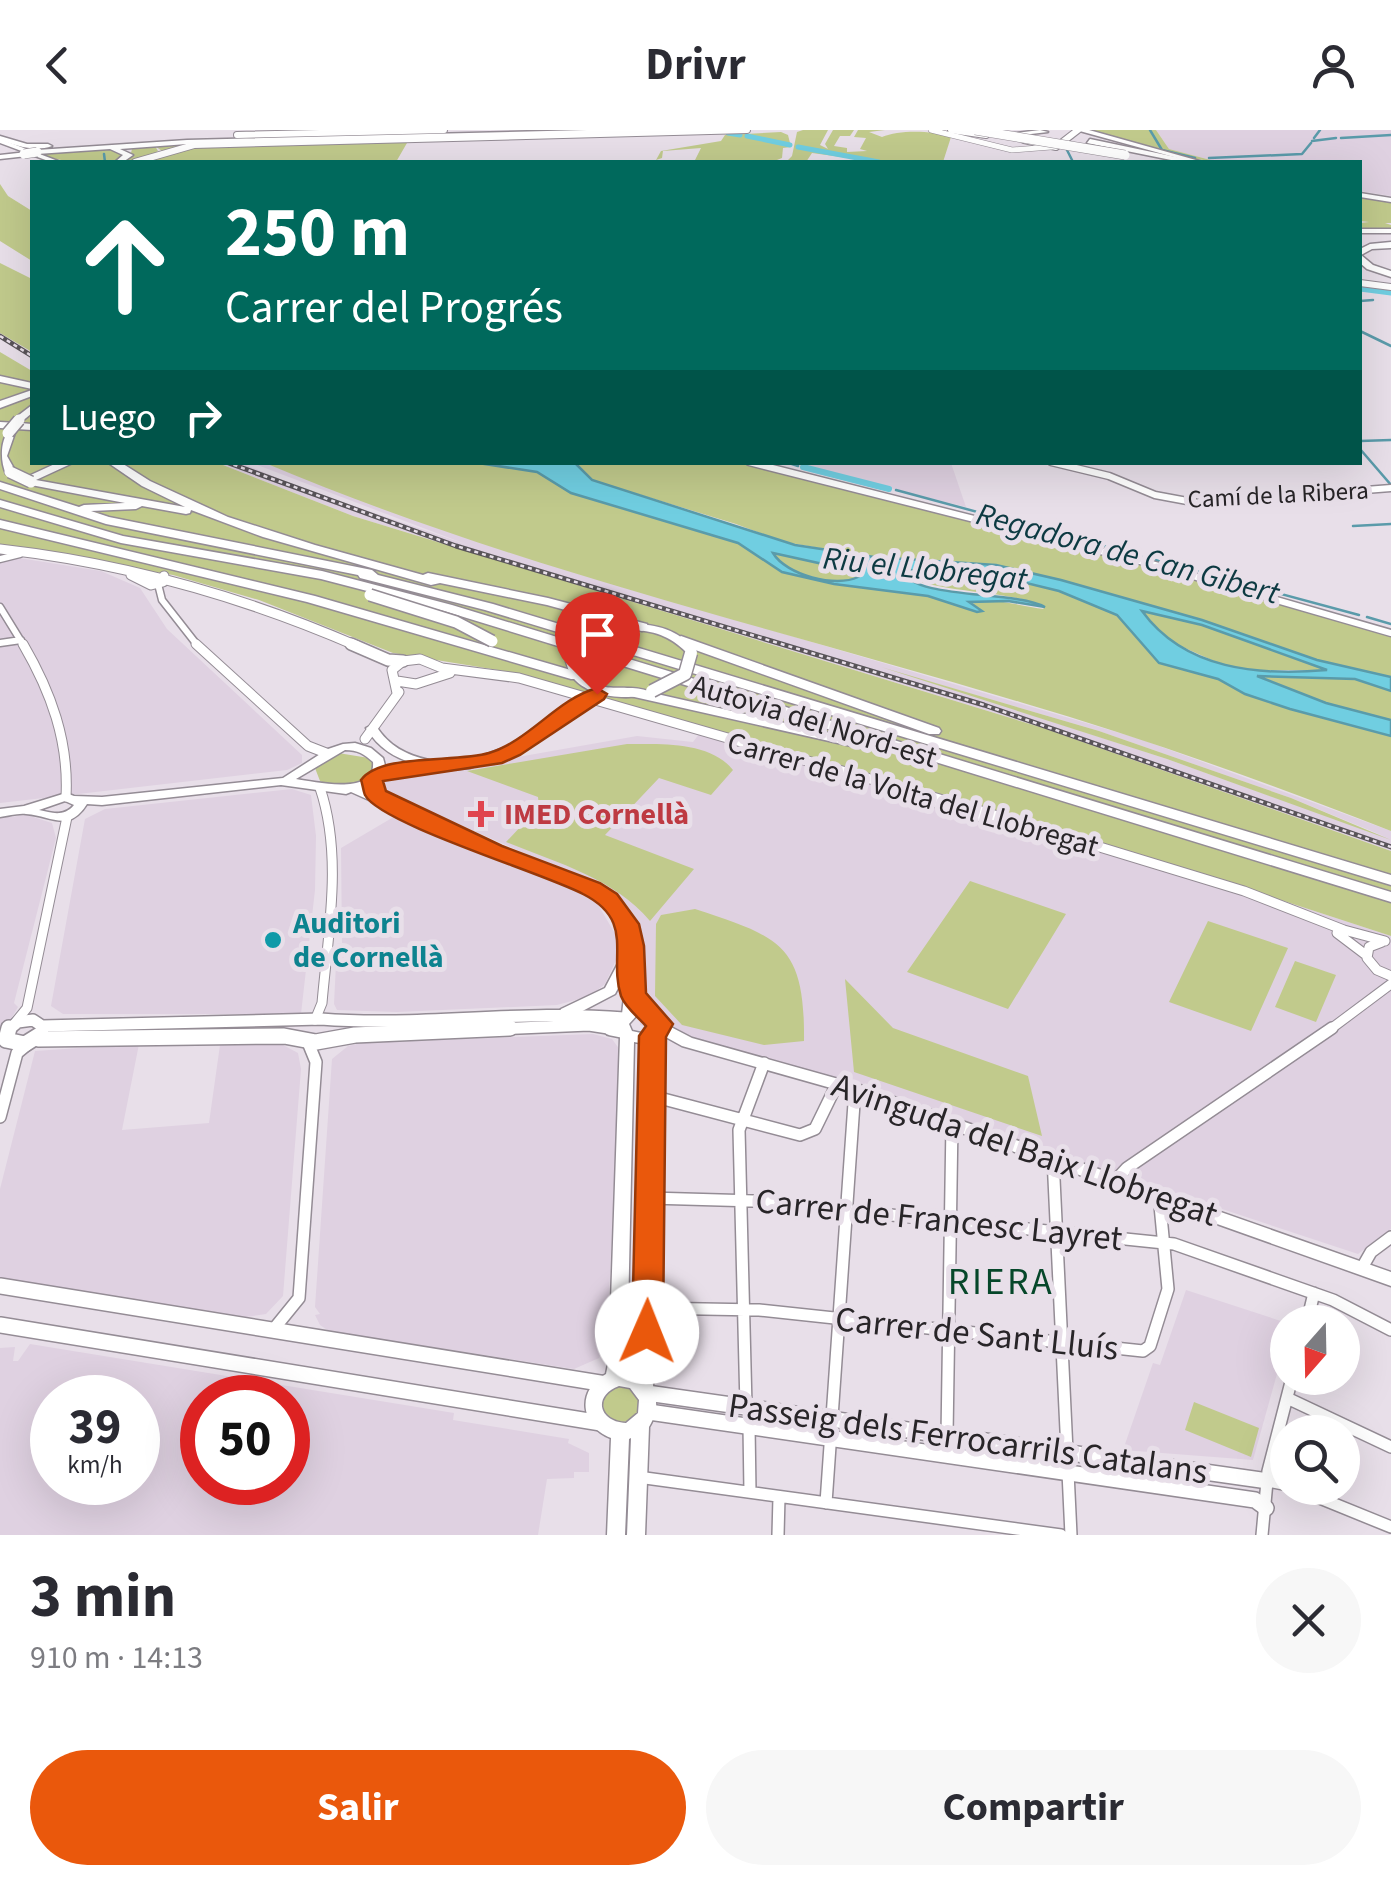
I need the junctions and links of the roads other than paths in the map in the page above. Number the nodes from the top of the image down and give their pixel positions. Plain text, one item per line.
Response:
1 (444, 130) edge
2 (538, 130) edge
3 (680, 130) edge
4 (747, 130) edge
5 (931, 130) edge
6 (951, 130) edge
7 (975, 130) edge
8 (988, 130) edge
9 (1079, 130) edge
10 (332, 131) edge
11 (1043, 131) edge
12 (236, 135) edge
13 (174, 139) junction
14 (126, 141) junction
15 (348, 141) junction
16 (1031, 145) junction
17 (0, 147) edge
18 (1054, 147) junction
19 (65, 150) junction
20 (26, 152) junction
21 (127, 152) junction
22 (158, 153) junction
23 (46, 160) edge
24 (124, 160) edge
25 (139, 160) edge
26 (1149, 160) edge
27 (1161, 160) edge
28 (1180, 160) edge
29 (1192, 160) edge
30 (1362, 194) edge
31 (1391, 199) edge
32 (1362, 232) edge
33 (1391, 239) edge
34 (1362, 241) edge
35 (1362, 254) edge
36 (1362, 257) edge
37 (1362, 274) edge
38 (1391, 276) edge
39 (1362, 283) edge
40 (1391, 287) edge
41 (0, 378) edge
42 (30, 391) edge
43 (30, 391) edge
44 (30, 392) edge
45 (0, 393) edge
46 (0, 407) edge
47 (30, 410) edge
48 (6, 430) edge
49 (0, 444) edge
50 (64, 465) edge
51 (117, 465) edge
52 (761, 465) edge
53 (1065, 465) edge
54 (3, 482) edge
55 (1391, 488) edge
56 (28, 496) junction
57 (0, 503) edge
58 (194, 514) junction
59 (0, 516) edge
60 (0, 524) edge
61 (258, 529) junction
62 (83, 542) junction
63 (0, 553) edge
64 (209, 556) junction
65 (53, 557) junction
66 (375, 564) junction
67 (156, 580) junction
68 (434, 592) junction
69 (0, 607) edge
70 (414, 623) junction
71 (642, 627) junction
72 (1391, 633) edge
73 (21, 640) junction
74 (680, 640) junction
75 (0, 644) edge
76 (620, 662) junction
77 (395, 663) junction
78 (540, 663) junction
79 (436, 671) junction
80 (396, 681) junction
81 (579, 682) junction
82 (412, 684) junction
83 (608, 692) junction
84 (397, 694) junction
85 (635, 694) junction
86 (934, 731) junction
87 (368, 739) junction
88 (517, 743) junction
89 (326, 752) junction
90 (425, 762) junction
91 (308, 768) junction
92 (377, 771) junction
93 (282, 781) junction
94 (316, 786) junction
95 (354, 789) junction
96 (1090, 805) junction
97 (72, 806) junction
98 (394, 807) junction
99 (47, 808) junction
100 (0, 813) edge
101 (1349, 867) junction
102 (1391, 880) edge
103 (1391, 897) edge
104 (1388, 942) edge
105 (632, 946) junction
106 (1369, 960) junction
107 (1388, 983) edge
108 (634, 995) junction
109 (27, 1008) junction
110 (648, 1012) junction
111 (566, 1014) junction
112 (318, 1021) junction
113 (625, 1025) junction
114 (37, 1032) junction
115 (655, 1032) junction
116 (8, 1038) edge
117 (328, 1038) junction
118 (306, 1039) junction
119 (680, 1041) junction
120 (653, 1055) junction
121 (764, 1064) junction
122 (837, 1084) junction
123 (855, 1089) junction
124 (652, 1096) junction
125 (0, 1117) edge
126 (741, 1120) junction
127 (952, 1122) junction
128 (1052, 1158) junction
129 (1116, 1180) junction
130 (1159, 1194) junction
131 (650, 1198) junction
132 (741, 1200) junction
133 (846, 1210) junction
134 (950, 1220) junction
135 (1056, 1231) junction
136 (1391, 1237) edge
137 (1164, 1242) junction
138 (1363, 1266) junction
139 (1391, 1278) edge
140 (0, 1286) edge
141 (1314, 1293) junction
142 (1311, 1305) edge
143 (648, 1308) junction
144 (744, 1308) junction
145 (839, 1318) junction
146 (0, 1326) edge
147 (273, 1330) junction
148 (949, 1330) junction
149 (1391, 1330) edge
150 (1062, 1342) junction
151 (610, 1382) junction
152 (1288, 1395) edge
153 (1287, 1398) junction
154 (645, 1404) junction
155 (746, 1406) junction
156 (832, 1418) junction
157 (601, 1423) junction
158 (749, 1426) junction
159 (620, 1430) junction
160 (947, 1435) junction
161 (830, 1438) junction
162 (1391, 1447) edge
163 (1067, 1452) junction
164 (1068, 1472) junction
165 (638, 1477) junction
166 (1268, 1480) junction
167 (750, 1492) junction
168 (779, 1496) junction
169 (826, 1503) junction
170 (1337, 1505) edge
171 (1266, 1508) junction
172 (1391, 1527) edge
173 (616, 1535) edge
174 (636, 1535) edge
175 (778, 1535) edge
176 (1061, 1535) edge
177 (1071, 1535) edge
178 (1262, 1535) edge

1 - 10 street
2 - 13 highway
3 - 12 highway
4 - 15 street
5 - 16 street
6 - 16 street
7 - 27 highway, bridge
8 - 11 highway
9 - 18 street
9 - 29 highway
10 - 12 street
11 - 16 street
11 - 28 highway
12 - 13 highway
12 - 15 highway
12 - 19 highway
13 - 14 highway
14 - 17 highway
14 - 20 highway
15 - 22 street
16 - 18 street
17 - 20 highway
17 - 23 main road
18 - 26 highway
19 - 20 highway
19 - 21 highway
21 - 22 street
21 - 24 highway
22 - 25 street
30 - 31 highway
32 - 33 main road
33 - 34 highway
33 - 35 highway
36 - 38 highway
37 - 38 highway
39 - 40 street
41 - 42 highway
43 - 45 highway
44 - 46 highway
47 - 48 highway, bridge
48 - 49 highway
48 - 54 highway
50 - 54 highway
51 - 61 highway
52 - 72 street
53 - 55 street, Camí de la Ribera
54 - 56 highway
54 - 58 highway, bridge
54 - 68 highway, Autovia del Nord-est
56 - 58 highway
56 - 68 highway
57 - 64 highway, Autovia del Nord-est
58 - 61 highway
59 - 62 highway
60 - 62 highway
61 - 66 highway
62 - 70 highway
63 - 65 street
63 - 65 street
64 - 76 highway, Autovia del Nord-est
64 - 78 highway, bridge
65 - 67 street
66 - 71 highway
66 - 86 highway
67 - 77 street
67 - 89 street
68 - 101 highway, Autovia del Nord-est
69 - 73 street
70 - 76 highway
70 - 78 highway
71 - 74 main road
71 - 81 main road, bridge
73 - 75 street
73 - 97 street
74 - 85 main road, bridge
74 - 86 highway
76 - 96 highway, Autovia del Nord-est
77 - 79 street
77 - 80 street
78 - 81 highway
79 - 82 street
79 - 104 street, Carrer de la Volta del Llobregat
79 - 106 street, Carrer de la Volta del Llobregat
80 - 82 street
80 - 84 street
81 - 83 main road
81 - 88 main road
82 - 84 street
83 - 85 main road
83 - 88 main road, bridge
84 - 87 street
85 - 96 highway
86 - 101 highway
87 - 89 main road
87 - 90 main road
87 - 92 main road
88 - 90 main road
88 - 92 main road
89 - 91 main road
90 - 92 main road
91 - 93 main road
91 - 94 main road
92 - 95 main road
92 - 98 main road
93 - 94 main road
93 - 97 main road
94 - 95 main road
94 - 112 street
95 - 98 main road
96 - 103 highway, Autovia del Nord-est
97 - 99 main road
97 - 99 main road
97 - 109 street
98 - 105 main road
99 - 100 main road
101 - 102 highway, Autovia del Nord-est
104 - 106 street
105 - 108 main road
105 - 111 main road
106 - 107 street
107 - 129 street
108 - 110 main road
108 - 113 main road
109 - 114 street
109 - 116 street
110 - 113 main road
110 - 115 main road
111 - 112 street
111 - 113 street
112 - 114 street
112 - 117 street
112 - 118 street
113 - 115 main road
113 - 117 street
113 - 151 main road
114 - 116 street
114 - 116 street
114 - 118 street
115 - 119 main road, Avinguda del Baix Llobregat
115 - 120 main road
116 - 125 street
117 - 118 street
118 - 147 street
119 - 120 street
119 - 121 main road, Avinguda del Baix Llobregat
120 - 124 main road
121 - 122 main road, Avinguda del Baix Llobregat
121 - 126 street
122 - 123 main road, Avinguda del Baix Llobregat
122 - 126 street
123 - 127 main road, Avinguda del Baix Llobregat
123 - 133 street
124 - 126 street
124 - 131 main road
126 - 132 street
127 - 128 main road, Avinguda del Baix Llobregat
127 - 134 street
128 - 129 main road, Avinguda del Baix Llobregat
128 - 135 street
129 - 130 main road, Avinguda del Baix Llobregat
130 - 137 street, Carrer de Sant Lluís
130 - 138 main road, Avinguda del Baix Llobregat
131 - 132 street, Carrer de Francesc Layret
131 - 143 main road
132 - 133 street, Carrer de Francesc Layret
132 - 144 street
133 - 134 street, Carrer de Francesc Layret
133 - 145 street
134 - 135 street, Carrer de Francesc Layret
134 - 148 street
135 - 137 street, Carrer de Francesc Layret
135 - 150 street
136 - 138 street
137 - 141 street, Carrer de Francesc Layret
137 - 150 street, Carrer de Sant Lluís
138 - 139 main road, Avinguda del Baix Llobregat
140 - 147 street
141 - 142 street
141 - 149 street, Carrer de Francesc Layret
143 - 144 street, Carrer de Sant Lluís
143 - 154 main road
144 - 145 street, Carrer de Sant Lluís
144 - 155 street
145 - 148 street, Carrer de Sant Lluís
145 - 156 street
146 - 157 street
147 - 151 street
148 - 150 street, Carrer de Sant Lluís
148 - 160 street
150 - 163 street
151 - 154 main road
151 - 157 main road
152 - 153 street
153 - 162 street
153 - 166 street
154 - 155 street, Passeig dels Ferrocarrils Catalans
154 - 158 street, Passeig dels Ferrocarrils Catalans
154 - 159 main road
154 - 165 main road
155 - 156 street, Passeig dels Ferrocarrils Catalans
156 - 160 street, Passeig dels Ferrocarrils Catalans
156 - 161 street
157 - 159 main road
158 - 161 street, Passeig dels Ferrocarrils Catalans
158 - 167 street
159 - 173 main road
160 - 163 street, Passeig dels Ferrocarrils Catalans
161 - 164 street, Passeig dels Ferrocarrils Catalans
161 - 169 street
163 - 164 street
163 - 166 street, Passeig dels Ferrocarrils Catalans
164 - 171 street, Passeig dels Ferrocarrils Catalans
164 - 177 street
165 - 167 street
165 - 174 main road
166 - 171 street
167 - 168 street
168 - 169 street
168 - 175 street
169 - 176 street
170 - 172 street
171 - 178 street

